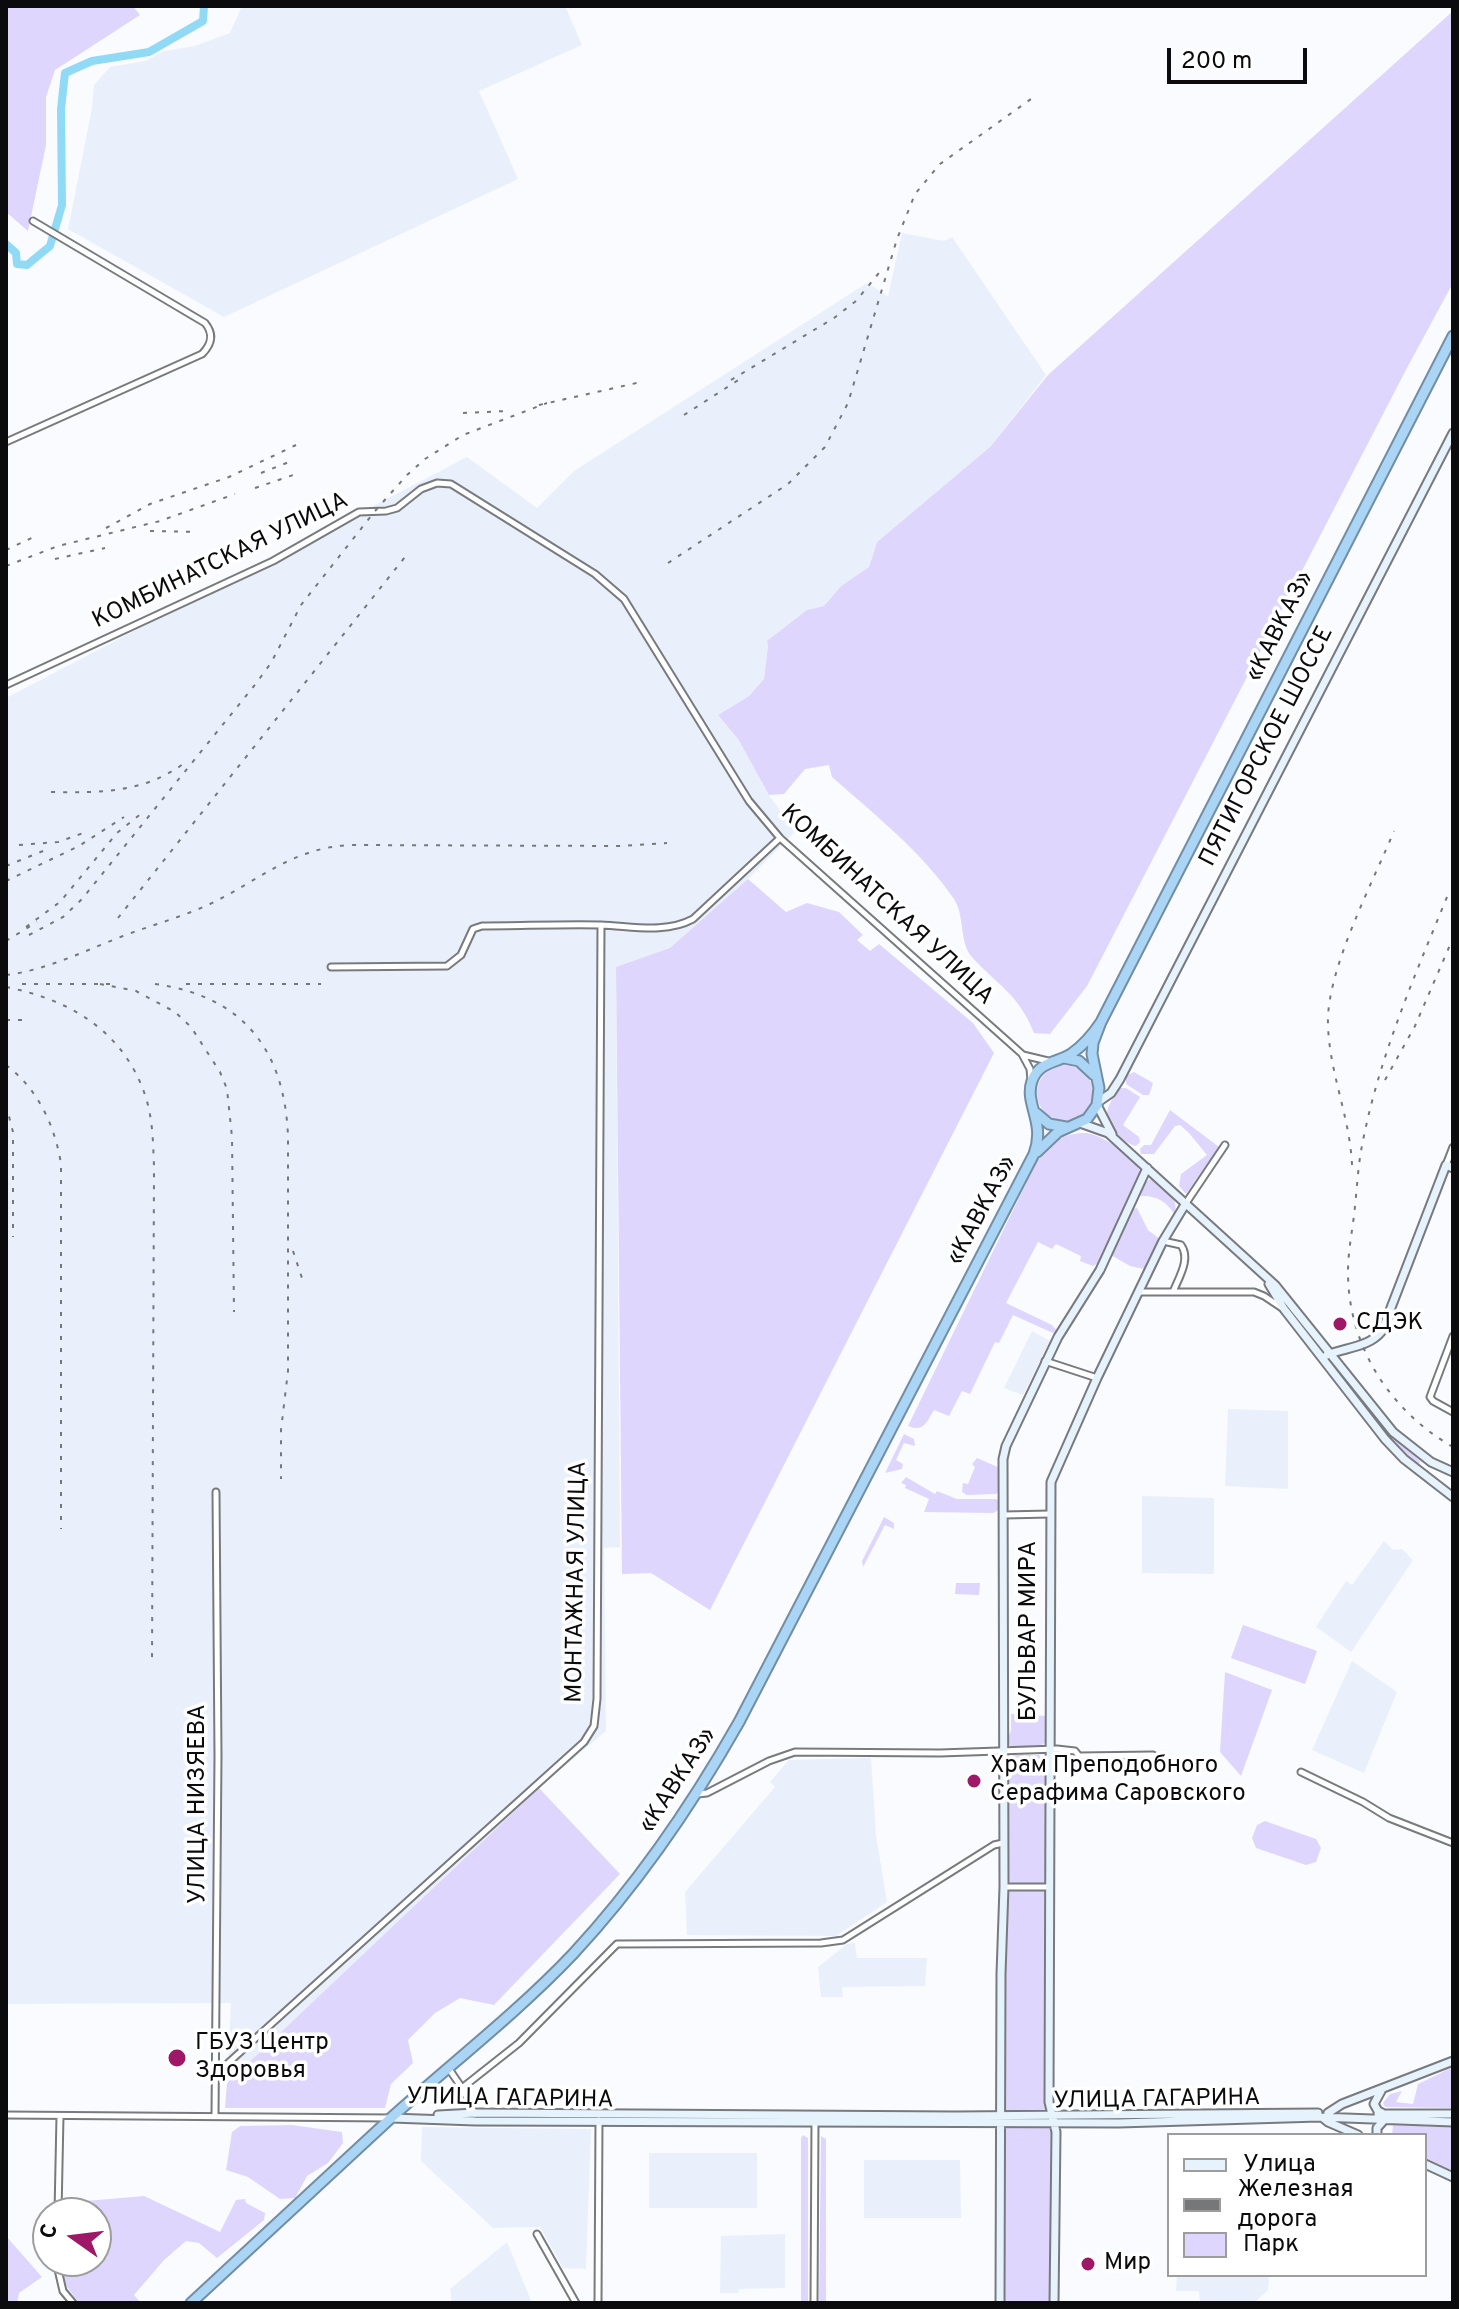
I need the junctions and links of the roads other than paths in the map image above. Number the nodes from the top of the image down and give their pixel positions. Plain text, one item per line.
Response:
1 (33, 221) dead end
2 (1453, 336) edge
3 (1453, 433) edge
4 (6, 442) edge
5 (6, 685) edge
6 (780, 838) junction
7 (601, 925) junction
8 (331, 967) dead end
9 (1101, 1022) junction
10 (1022, 1054) junction
11 (1064, 1058) junction
12 (1051, 1061) junction
13 (1096, 1079) junction
14 (1120, 1079) junction
15 (1031, 1085) junction
16 (1097, 1104) junction
17 (1036, 1113) junction
18 (1080, 1123) junction
19 (1066, 1127) junction
20 (1116, 1139) junction
21 (1225, 1145) dead end
22 (1453, 1147) edge
23 (1034, 1154) junction
24 (1449, 1167) edge
25 (1147, 1168) junction
26 (1186, 1203) junction
27 (1163, 1241) junction
28 (1267, 1278) junction
29 (1139, 1292) junction
30 (1173, 1292) junction
31 (1284, 1309) junction
32 (1453, 1336) edge
33 (1326, 1356) junction
34 (1045, 1361) junction
35 (1097, 1378) junction
36 (1453, 1412) edge
37 (1431, 1462) junction
38 (1453, 1475) edge
39 (1425, 1476) junction
40 (1453, 1489) edge
41 (216, 1492) dead end
42 (1453, 1497) edge
43 (1051, 1514) junction
44 (1004, 1515) junction
45 (1049, 1750) junction
46 (1004, 1752) junction
47 (1153, 1755) dead end
48 (1301, 1772) dead end
49 (697, 1794) junction
50 (1003, 1843) junction
51 (1453, 1843) edge
52 (1004, 1887) junction
53 (1050, 1887) junction
54 (1450, 2061) edge
55 (449, 2068) junction
56 (217, 2073) junction
57 (462, 2088) junction
58 (1382, 2089) junction
59 (1453, 2114) edge
60 (6, 2115) edge
61 (215, 2115) junction
62 (1325, 2115) junction
63 (60, 2116) junction
64 (1385, 2116) junction
65 (475, 2117) junction
66 (599, 2117) junction
67 (392, 2118) junction
68 (815, 2118) junction
69 (1001, 2119) junction
70 (1054, 2119) junction
71 (1453, 2122) edge
72 (1353, 2133) edge
73 (1377, 2133) edge
74 (1427, 2165) edge
75 (1453, 2177) edge
76 (58, 2197) edge
77 (537, 2234) dead end
78 (60, 2277) edge
79 (73, 2303) edge
80 (191, 2303) edge
81 (576, 2303) edge
82 (598, 2303) edge
83 (814, 2303) edge
84 (1000, 2303) edge
85 (1054, 2303) edge

1 - 4 street
2 - 9 highway, «КАВКАЗ»
3 - 14 main road, ПЯТИГОРСКОЕ ШОССЕ
5 - 6 street, КОМБИНАТСКАЯ УЛИЦА
6 - 7 street
6 - 10 street, КОМБИНАТСКАЯ УЛИЦА
7 - 8 street
7 - 56 street, МОНТАЖНАЯ УЛИЦА
9 - 11 highway, «КАВКАЗ»
9 - 13 highway, «КАВКАЗ»
10 - 12 street, КОМБИНАТСКАЯ УЛИЦА
10 - 15 street
11 - 12 highway, «КАВКАЗ»
11 - 13 highway
12 - 15 highway
13 - 14 main road
13 - 16 highway, «КАВКАЗ»
14 - 16 main road, ПЯТИГОРСКОЕ ШОССЕ
15 - 17 highway, «КАВКАЗ»
16 - 18 highway
16 - 20 main road
17 - 19 highway
17 - 23 highway, «КАВКАЗ»
18 - 19 highway, «КАВКАЗ»
18 - 20 main road
19 - 23 highway, «КАВКАЗ»
20 - 25 main road
21 - 26 street, БУЛЬВАР МИРА
22 - 24 street
23 - 49 highway, «КАВКАЗ»
24 - 33 main road
25 - 26 main road
25 - 34 main road, БУЛЬВАР МИРА
26 - 27 main road, БУЛЬВАР МИРА
26 - 28 main road
27 - 29 main road, БУЛЬВАР МИРА
27 - 30 street
28 - 31 main road
28 - 33 main road
29 - 30 street
29 - 35 main road, БУЛЬВАР МИРА
30 - 31 street
31 - 33 main road
32 - 36 street
33 - 37 main road
33 - 39 main road
34 - 35 street
34 - 44 main road, БУЛЬВАР МИРА
35 - 43 main road, БУЛЬВАР МИРА
37 - 38 main road
37 - 39 main road
39 - 40 main road
39 - 42 main road
41 - 56 street, УЛИЦА НИЗЯЕВА
43 - 44 street
43 - 45 main road, БУЛЬВАР МИРА
44 - 46 main road, БУЛЬВАР МИРА
45 - 46 street
45 - 47 street
45 - 53 main road, БУЛЬВАР МИРА
46 - 49 street
46 - 50 main road, БУЛЬВАР МИРА
48 - 51 street
49 - 55 highway, «КАВКАЗ»
50 - 52 main road, БУЛЬВАР МИРА
50 - 57 street
52 - 53 street
52 - 69 main road, БУЛЬВАР МИРА
53 - 70 main road, БУЛЬВАР МИРА
54 - 58 main road
55 - 57 street
55 - 67 highway, «КАВКАЗ»
56 - 61 street, УЛИЦА НИЗЯЕВА
57 - 65 street
58 - 62 main road
58 - 64 main road
59 - 64 main road, УЛИЦА ГАГАРИНА
60 - 63 street
61 - 63 street
61 - 67 street
62 - 64 main road, УЛИЦА ГАГАРИНА
62 - 70 main road, УЛИЦА ГАГАРИНА
62 - 72 main road, УЛИЦА ГАГАРИНА
63 - 76 street
64 - 71 main road, УЛИЦА ГАГАРИНА
64 - 73 main road
65 - 66 main road, УЛИЦА ГАГАРИНА
65 - 67 main road, УЛИЦА ГАГАРИНА
66 - 68 main road, УЛИЦА ГАГАРИНА
66 - 82 street
67 - 80 highway, «КАВКАЗ»
68 - 69 main road, УЛИЦА ГАГАРИНА
68 - 83 street
69 - 70 main road, УЛИЦА ГАГАРИНА
69 - 84 main road, БУЛЬВАР МИРА
70 - 85 main road, БУЛЬВАР МИРА
74 - 75 main road
77 - 81 street
78 - 79 street

